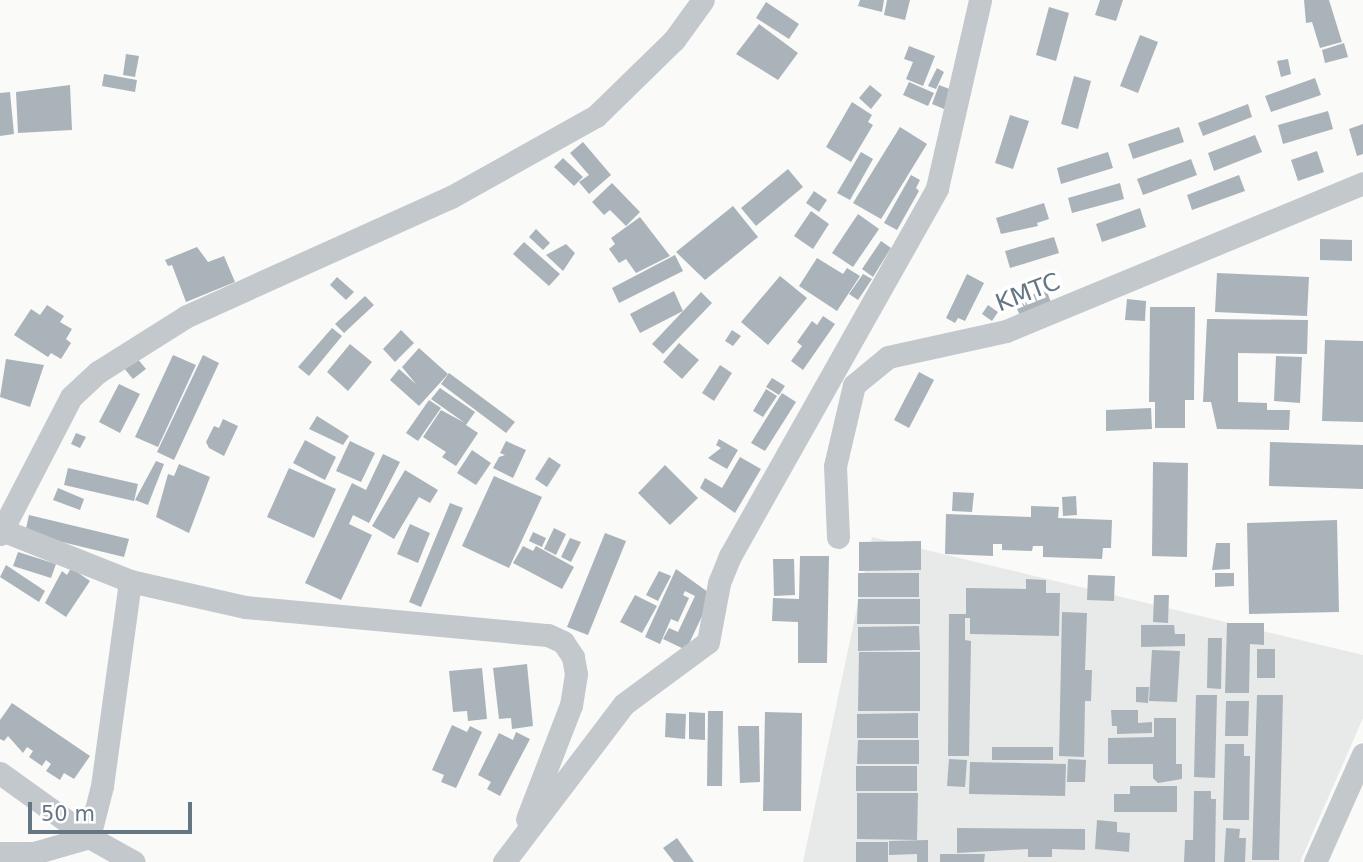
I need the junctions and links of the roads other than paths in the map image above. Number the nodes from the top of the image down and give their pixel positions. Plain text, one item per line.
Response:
1 (703, 0) edge
2 (980, 0) edge
3 (1363, 183) edge
4 (1, 532) edge
5 (838, 537) dead end
6 (130, 581) junction
7 (1363, 754) edge
8 (0, 773) edge
9 (89, 837) junction
10 (0, 853) edge
11 (510, 853) edge
12 (28, 857) edge
13 (134, 862) edge
14 (1315, 862) edge

1 - 4 street
2 - 11 street
3 - 5 street, KMTC
4 - 6 street
6 - 9 street
6 - 11 street
7 - 14 street
8 - 9 street
9 - 12 street
9 - 13 street
10 - 12 street

